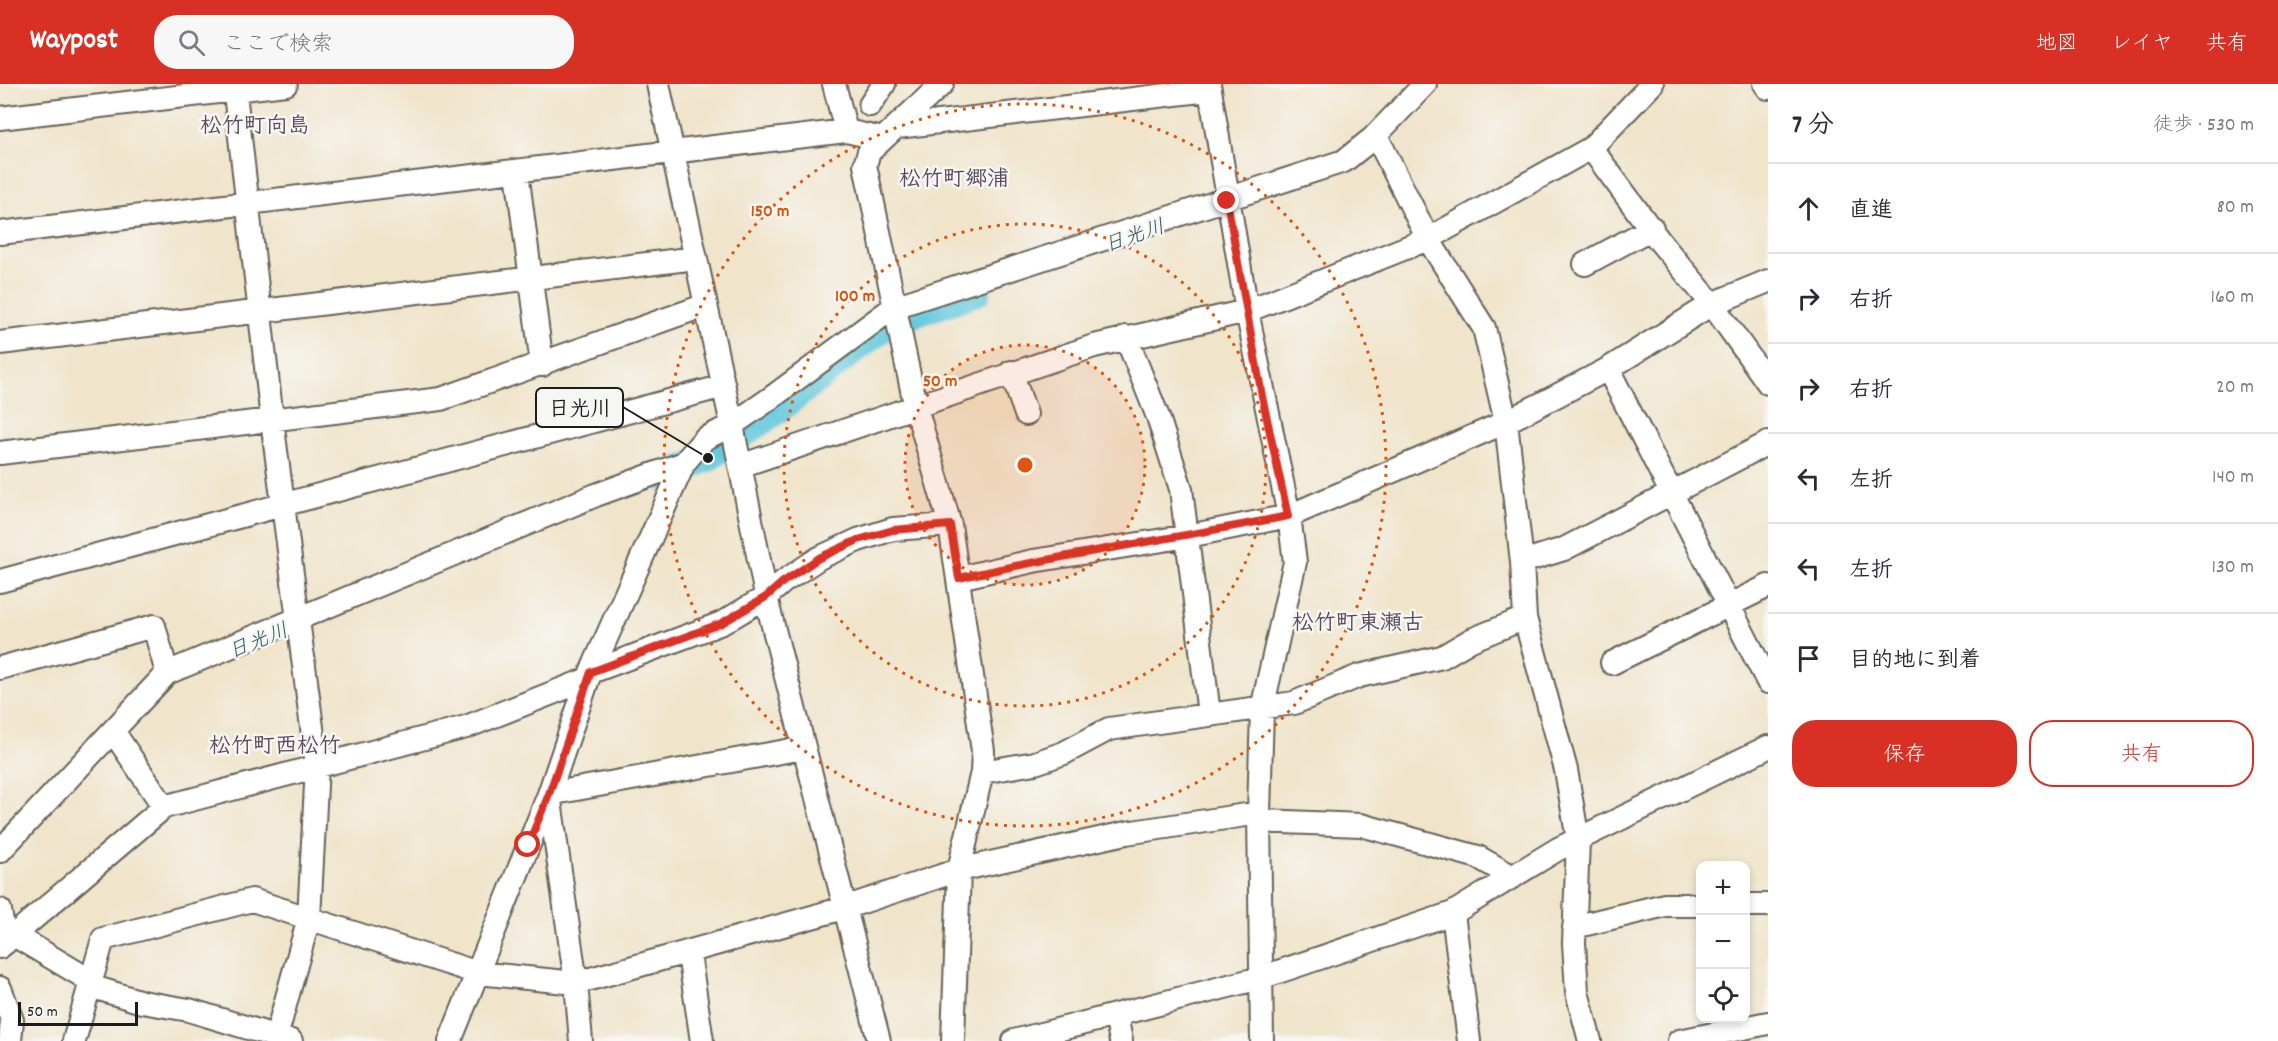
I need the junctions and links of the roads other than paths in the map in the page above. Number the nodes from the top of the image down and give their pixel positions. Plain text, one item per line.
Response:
1 (286, 84) edge
2 (658, 84) edge
3 (834, 84) edge
4 (884, 84) edge
5 (942, 84) edge
6 (1425, 84) edge
7 (1652, 84) edge
8 (1765, 84) edge
9 (234, 87) edge
10 (1209, 87) edge
11 (1768, 88) edge
12 (870, 105) dead end
13 (0, 118) edge
14 (846, 131) junction
15 (890, 133) junction
16 (1377, 141) junction
17 (1591, 148) junction
18 (673, 153) junction
19 (517, 172) junction
20 (248, 204) junction
21 (1228, 205) junction
22 (1652, 228) junction
23 (0, 233) edge
24 (1428, 239) junction
25 (696, 258) junction
26 (1585, 264) dead end
27 (530, 278) junction
28 (1768, 280) edge
29 (1712, 304) junction
30 (706, 305) junction
31 (1247, 311) junction
32 (261, 313) junction
33 (896, 315) junction
34 (1126, 337) junction
35 (0, 344) edge
36 (542, 365) junction
37 (1608, 369) junction
38 (1011, 372) junction
39 (1768, 383) edge
40 (724, 386) junction
41 (915, 404) junction
42 (1026, 414) dead end
43 (272, 420) junction
44 (1506, 423) junction
45 (734, 434) junction
46 (1768, 443) edge
47 (0, 453) edge
48 (740, 466) junction
49 (682, 467) junction
50 (1671, 496) junction
51 (283, 506) junction
52 (1288, 516) junction
53 (950, 525) junction
54 (1188, 536) junction
55 (1522, 561) junction
56 (959, 578) junction
57 (0, 581) edge
58 (1768, 586) edge
59 (766, 597) junction
60 (1729, 606) junction
61 (1525, 618) junction
62 (299, 624) junction
63 (1612, 663) dead end
64 (0, 668) edge
65 (167, 673) junction
66 (589, 675) junction
67 (1768, 682) edge
68 (1262, 709) junction
69 (1209, 714) junction
70 (116, 736) junction
71 (1768, 747) edge
72 (803, 748) junction
73 (317, 766) junction
74 (982, 772) junction
75 (549, 794) junction
76 (164, 807) junction
77 (1260, 817) junction
78 (1578, 840) junction
79 (0, 851) edge
80 (959, 870) junction
81 (1513, 878) junction
82 (1696, 905) edge
83 (1750, 905) edge
84 (1768, 905) edge
85 (844, 908) junction
86 (0, 910) edge
87 (1454, 913) junction
88 (309, 918) junction
89 (1574, 927) junction
90 (6, 942) edge
91 (689, 954) junction
92 (478, 973) junction
93 (1260, 978) junction
94 (576, 983) junction
95 (90, 984) junction
96 (0, 988) edge
97 (1116, 1015) junction
98 (1768, 1023) edge
99 (281, 1040) edge
100 (10, 1041) edge
101 (75, 1041) edge
102 (450, 1041) edge
103 (581, 1041) edge
104 (702, 1041) edge
105 (879, 1041) edge
106 (953, 1041) edge
107 (1014, 1041) edge
108 (1121, 1041) edge
109 (1262, 1041) edge
110 (1468, 1041) edge
111 (1590, 1041) edge
112 (1679, 1041) edge

1 - 9 street
2 - 18 street
3 - 14 street
4 - 12 street
5 - 15 street
6 - 16 street
7 - 17 street
8 - 11 street
9 - 13 street
9 - 20 street
10 - 15 street
10 - 21 street
14 - 15 street
14 - 18 street
15 - 33 street
16 - 21 street
16 - 24 street
17 - 22 street
17 - 24 street
18 - 19 street
18 - 25 street
19 - 20 street
19 - 27 street
20 - 23 street
20 - 32 street
21 - 31 street
21 - 33 street
22 - 26 street
22 - 29 street
24 - 31 street
24 - 44 street
25 - 27 street
25 - 30 street
27 - 32 street
27 - 36 street
28 - 29 street
29 - 37 street
29 - 39 street
30 - 36 street
30 - 40 street
31 - 34 street
31 - 52 street
32 - 35 street
32 - 43 street
33 - 41 street
33 - 45 street
34 - 38 street
34 - 54 street
36 - 43 street
37 - 44 street
37 - 50 street
38 - 41 street
38 - 42 street
40 - 45 street
40 - 51 street
41 - 48 street
41 - 53 street
43 - 47 street
43 - 51 street
44 - 52 street
44 - 55 street
45 - 48 street
45 - 49 street
46 - 50 street
48 - 59 street
49 - 62 street
49 - 66 street
50 - 55 street
50 - 60 street
51 - 57 street
51 - 62 street
52 - 54 street
52 - 68 street
53 - 56 street
53 - 59 street
54 - 56 street
54 - 69 street
55 - 61 street
56 - 74 street
58 - 60 street
59 - 66 street
59 - 72 street
60 - 63 street
60 - 67 street
61 - 68 street
61 - 78 street
62 - 65 street
62 - 73 street
64 - 65 street
65 - 70 street
66 - 73 street
66 - 75 street
68 - 69 street
68 - 77 street
69 - 74 street
70 - 76 street
70 - 79 street
71 - 78 street
72 - 75 street
72 - 85 street
73 - 76 street
73 - 88 street
74 - 80 street
75 - 92 street
75 - 94 street
76 - 90 street
77 - 80 street
77 - 81 street
77 - 93 street
78 - 81 street
78 - 89 street
80 - 85 street
80 - 106 street
81 - 87 street
82 - 89 street
83 - 84 street
85 - 91 street
85 - 105 street
86 - 90 street
87 - 93 street
87 - 110 street
88 - 92 street
88 - 95 street
88 - 99 street
89 - 111 street
90 - 95 street
91 - 94 street
91 - 104 street
92 - 94 street
92 - 102 street
93 - 97 street
93 - 109 street
94 - 103 street
95 - 99 street
95 - 101 street
96 - 100 street
97 - 107 street
97 - 108 street
98 - 112 street

